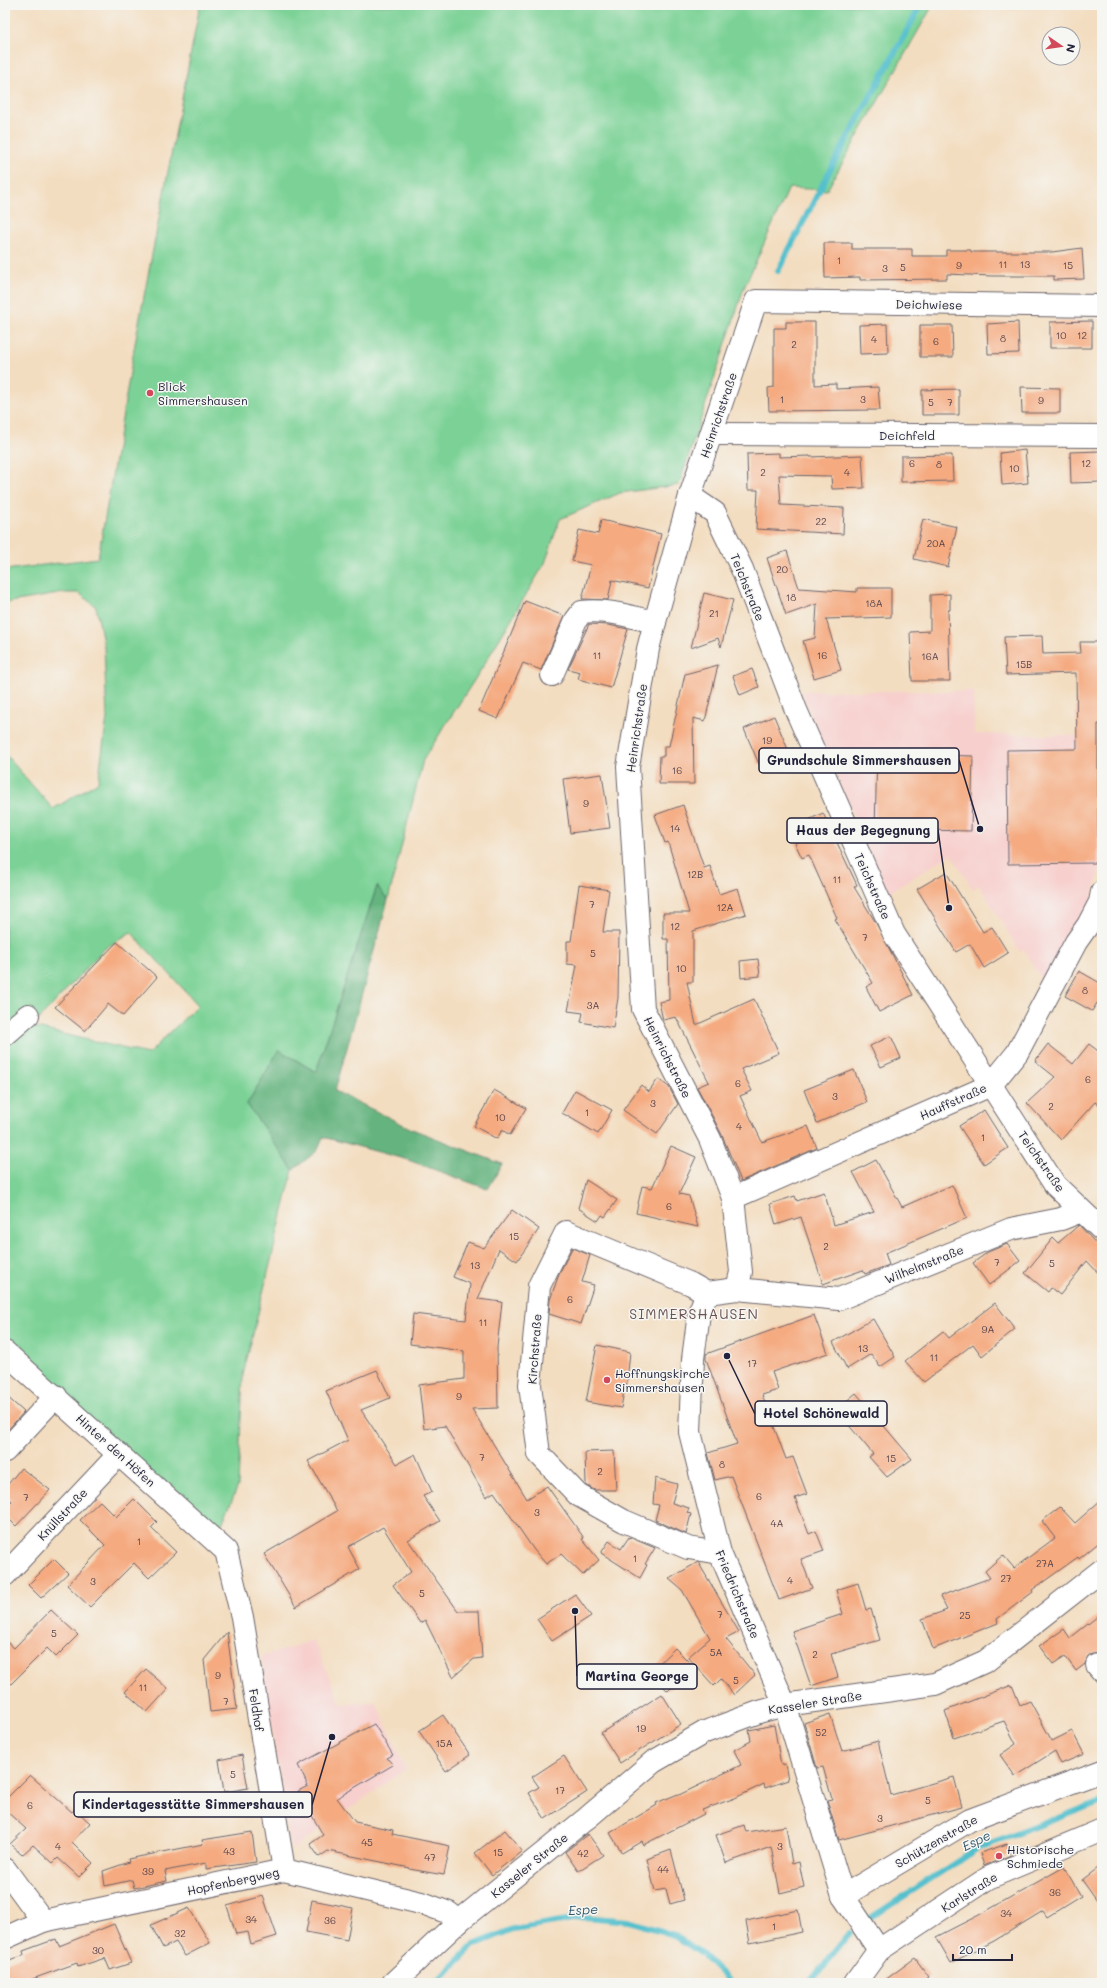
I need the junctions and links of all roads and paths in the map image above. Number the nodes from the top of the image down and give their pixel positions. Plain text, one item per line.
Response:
1 (756, 301) joint
2 (1102, 306) edge
3 (712, 434) junction
4 (1102, 436) edge
5 (690, 496) junction
6 (655, 622) junction
7 (552, 675) dead end
8 (1102, 892) edge
9 (1095, 925) edge
10 (28, 1015) dead end
11 (5, 1035) edge
12 (991, 1085) junction
13 (733, 1198) junction
14 (1081, 1212) junction
15 (1102, 1230) edge
16 (737, 1289) junction
17 (707, 1293) junction
18 (5, 1352) edge
19 (56, 1396) junction
20 (5, 1451) edge
21 (119, 1454) junction
22 (226, 1551) joint
23 (720, 1553) junction
24 (1102, 1570) edge
25 (5, 1574) edge
26 (785, 1705) junction
27 (1102, 1771) edge
28 (1102, 1830) edge
29 (5, 1869) edge
30 (284, 1870) junction
31 (843, 1896) junction
32 (42, 1921) junction
33 (459, 1921) junction
34 (5, 1938) edge
35 (879, 1950) junction
36 (392, 1983) edge
37 (855, 1983) edge

1 - 2 street, Deichwiese
1 - 3 street, Heinrichstraße
3 - 4 street, Deichfeld
3 - 5 street, Heinrichstraße
5 - 6 street, Heinrichstraße
5 - 12 street, Teichstraße
6 - 7 street
6 - 13 street, Heinrichstraße
8 - 9 street, Hauffstraße
9 - 12 street, Hauffstraße
10 - 11 street
12 - 13 street, Hauffstraße
12 - 14 street, Teichstraße
13 - 16 street
14 - 15 street
14 - 16 street, Wilhelmstraße
16 - 17 street
17 - 23 street, Friedrichstraße
17 - 23 street, Kirchstraße
18 - 19 street, Hinter den Höfen
19 - 20 street
19 - 21 street, Hinter den Höfen
21 - 22 street, Hinter den Höfen
21 - 25 street, Knüllstraße
22 - 30 street, Feldhof
23 - 26 street, Friedrichstraße
24 - 26 street, Kasseler Straße
26 - 31 street, Friedrichstraße
26 - 33 street, Kasseler Straße
27 - 31 street, Schützenstraße
28 - 35 street, Karlstraße
29 - 32 street
30 - 32 street, Hopfenbergweg
30 - 33 street, Hopfenbergweg
31 - 35 street, Friedrichstraße
32 - 34 street, Hopfenbergweg
33 - 36 street, Kasseler Straße
35 - 37 street, Karlstraße

